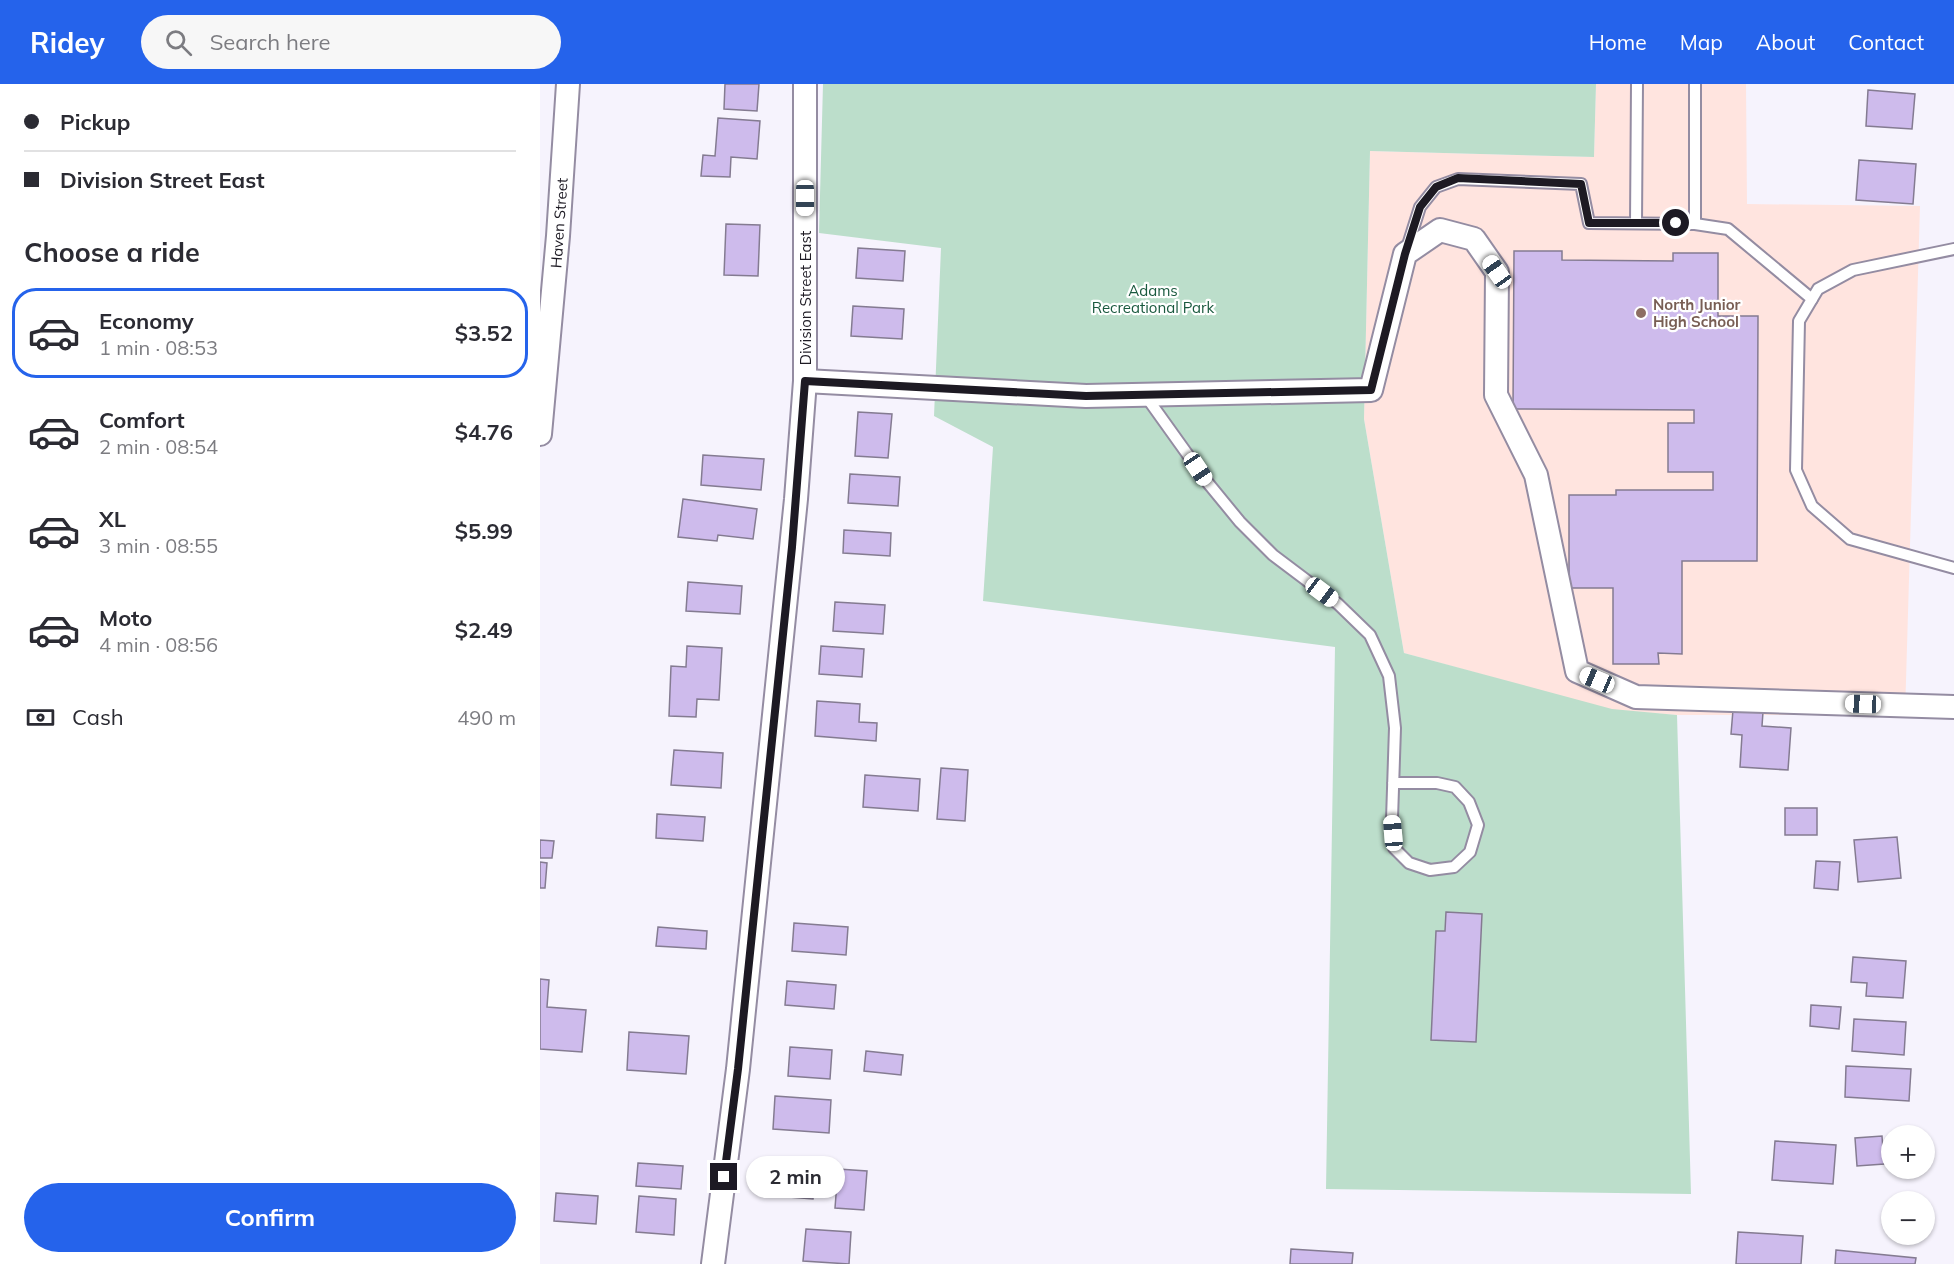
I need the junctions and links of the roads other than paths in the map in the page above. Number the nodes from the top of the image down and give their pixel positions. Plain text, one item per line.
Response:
1 (568, 84) edge
2 (805, 84) edge
3 (1637, 84) edge
4 (1695, 84) edge
5 (1636, 223) junction
6 (1695, 224) junction
7 (1954, 249) edge
8 (1405, 254) junction
9 (1812, 299) junction
10 (805, 381) junction
11 (1144, 394) junction
12 (540, 434) edge
13 (1954, 568) edge
14 (1954, 707) edge
15 (1393, 783) junction
16 (713, 1264) edge

1 - 12 street, Haven Street
2 - 10 street, Division Street East
3 - 5 lane
4 - 6 lane
5 - 6 lane
5 - 8 lane
6 - 9 lane
7 - 9 lane
8 - 11 street
8 - 14 street
9 - 13 lane
10 - 11 street
10 - 16 street, Division Street East
11 - 15 lane
15 - 15 lane

